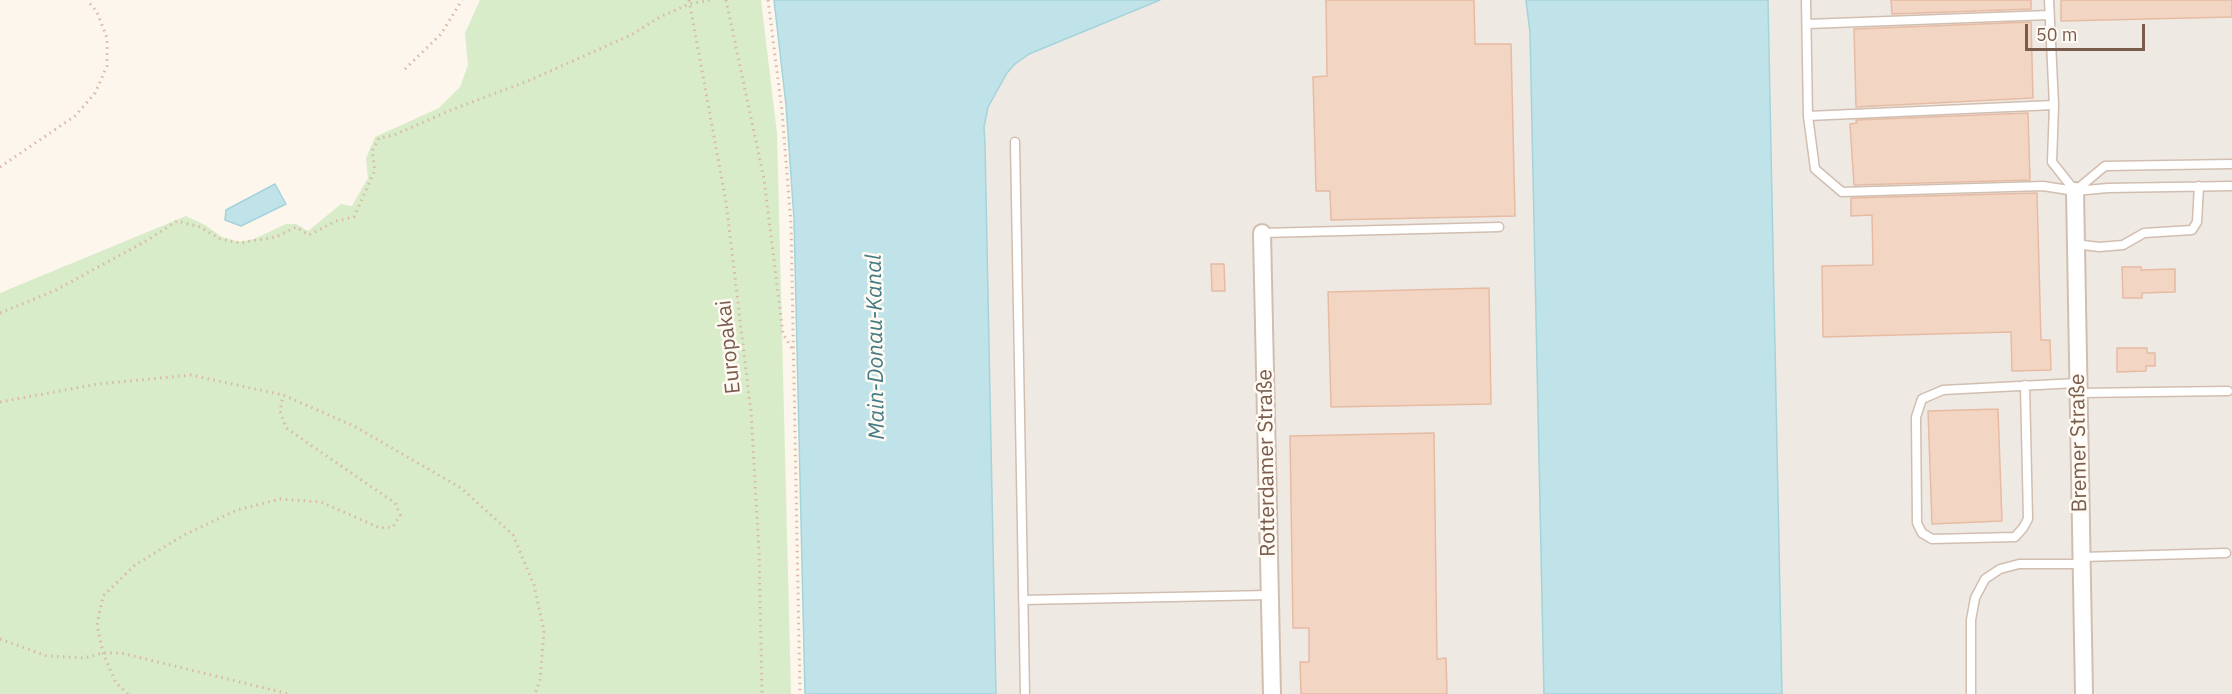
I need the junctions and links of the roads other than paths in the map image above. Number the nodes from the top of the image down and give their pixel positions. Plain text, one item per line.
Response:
1 (1806, 0) edge
2 (2049, 0) edge
3 (2049, 15) junction
4 (1807, 24) junction
5 (2054, 105) junction
6 (1808, 116) junction
7 (1015, 142) dead end
8 (2232, 164) edge
9 (2199, 186) junction
10 (2232, 186) edge
11 (2075, 191) junction
12 (1499, 227) dead end
13 (1262, 233) joint
14 (2075, 244) junction
15 (2025, 385) junction
16 (2077, 388) junction
17 (2228, 391) dead end
18 (2226, 553) dead end
19 (2082, 560) junction
20 (1270, 595) junction
21 (1023, 600) junction
22 (1025, 694) edge
23 (1272, 694) edge
24 (1971, 694) edge
25 (2084, 694) edge

1 - 4 lane
2 - 3 lane
3 - 4 lane
3 - 5 lane
4 - 6 lane
5 - 6 lane
5 - 11 lane
6 - 11 lane
7 - 21 lane
8 - 11 lane
9 - 10 lane
9 - 11 lane
9 - 14 lane
11 - 14 street, Bremer Straße
12 - 13 lane
13 - 20 street, Rotterdamer Straße
14 - 16 street, Bremer Straße
15 - 15 lane
15 - 16 lane
16 - 17 lane
16 - 19 street, Bremer Straße
18 - 19 lane
19 - 24 lane
19 - 25 street, Bremer Straße
20 - 21 lane
20 - 23 street, Rotterdamer Straße
21 - 22 lane

